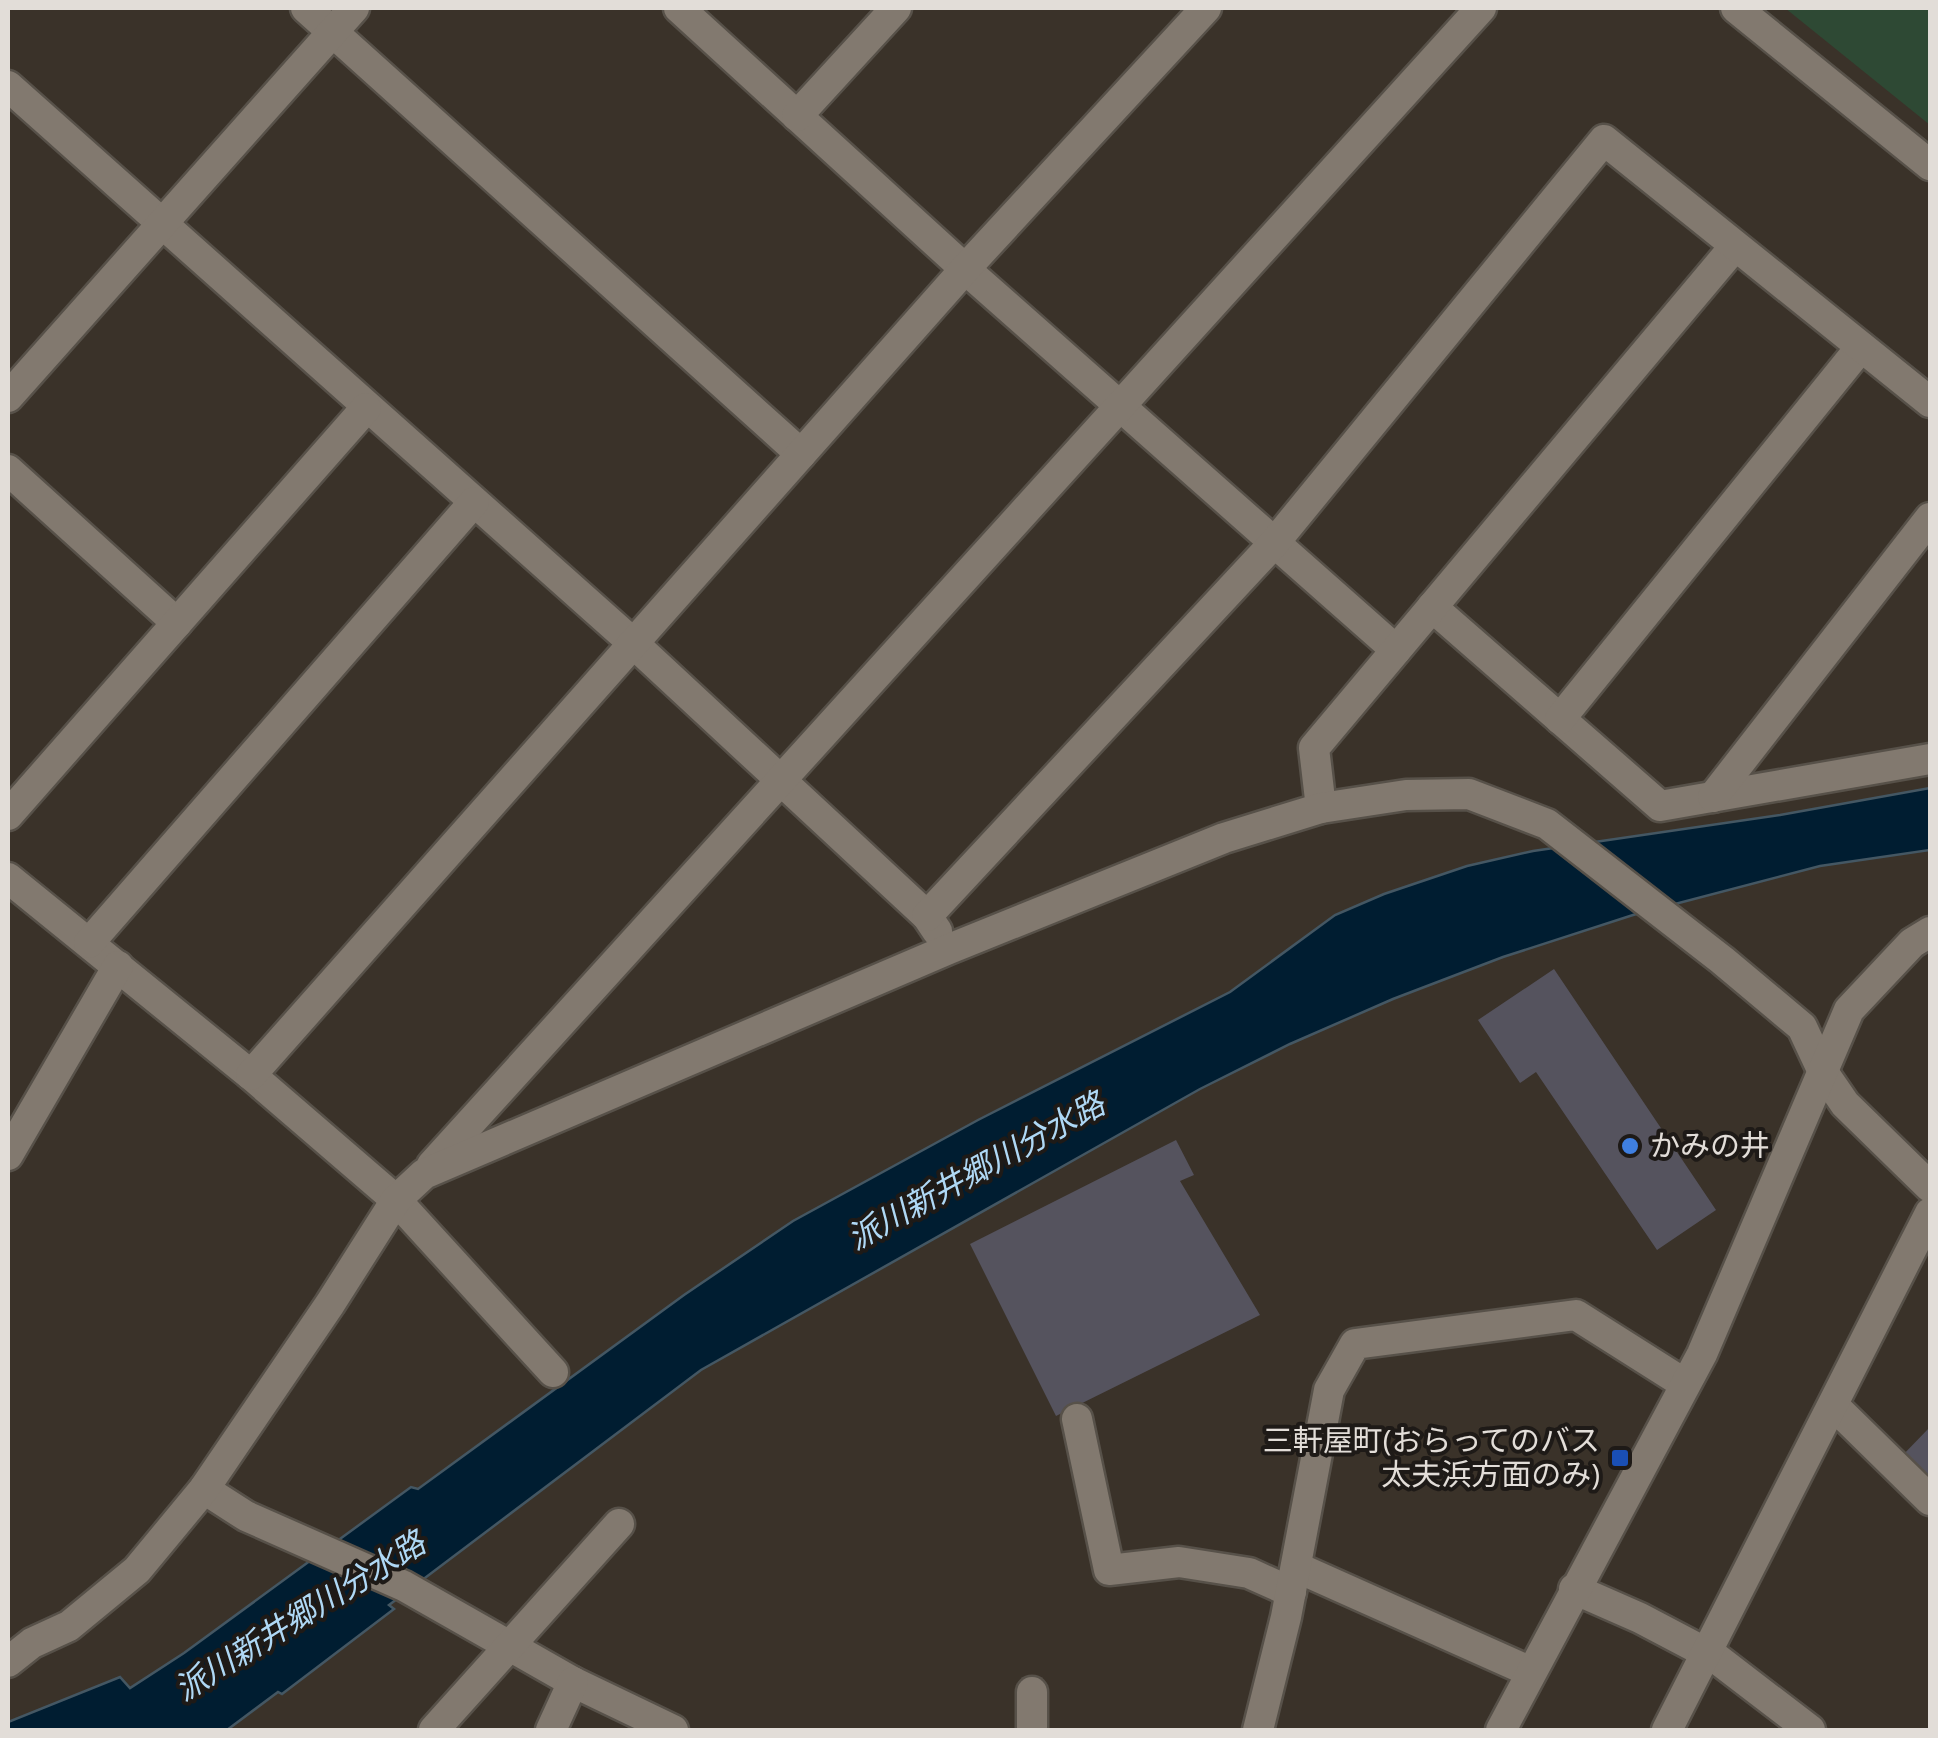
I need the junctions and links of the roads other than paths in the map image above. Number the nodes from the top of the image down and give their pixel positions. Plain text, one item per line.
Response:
1 (306, 8) edge
2 (354, 8) edge
3 (678, 8) edge
4 (896, 8) edge
5 (1206, 8) edge
6 (1481, 8) edge
7 (1736, 8) edge
8 (333, 31) junction
9 (8, 86) edge
10 (798, 116) junction
11 (1930, 164) edge
12 (160, 224) junction
13 (1735, 246) junction
14 (965, 269) junction
15 (1861, 347) junction
16 (8, 398) edge
17 (1930, 402) edge
18 (1119, 404) junction
19 (366, 408) junction
20 (801, 454) junction
21 (8, 470) edge
22 (474, 502) junction
23 (1930, 518) edge
24 (1275, 542) junction
25 (1432, 607) junction
26 (177, 623) junction
27 (633, 642) junction
28 (1396, 650) junction
29 (1560, 720) junction
30 (1930, 758) edge
31 (783, 781) junction
32 (1713, 797) junction
33 (1321, 808) junction
34 (8, 815) edge
35 (8, 878) edge
36 (927, 916) junction
37 (1930, 932) edge
38 (89, 943) junction
39 (949, 950) junction
40 (118, 966) junction
41 (1823, 1072) junction
42 (251, 1076) junction
43 (8, 1155) edge
44 (424, 1174) junction
45 (1930, 1187) edge
46 (396, 1200) junction
47 (1930, 1213) edge
48 (553, 1372) dead end
49 (1685, 1384) junction
50 (1832, 1405) junction
51 (1077, 1418) dead end
52 (204, 1488) junction
53 (1930, 1500) edge
54 (619, 1524) dead end
55 (1293, 1579) junction
56 (1574, 1589) junction
57 (508, 1645) junction
58 (1706, 1652) junction
59 (8, 1662) edge
60 (1531, 1672) junction
61 (573, 1682) junction
62 (1032, 1692) dead end
63 (434, 1730) edge
64 (551, 1730) edge
65 (673, 1730) edge
66 (1032, 1730) edge
67 (1258, 1730) edge
68 (1501, 1730) edge
69 (1666, 1730) edge
70 (1810, 1730) edge

1 - 8 street
2 - 8 street
3 - 10 street
4 - 10 street
5 - 14 street
6 - 18 street
7 - 11 street
8 - 12 street
8 - 20 street
9 - 12 street
10 - 14 street
12 - 16 street
12 - 19 street
13 - 15 street
13 - 24 street
13 - 25 street
14 - 18 street
14 - 20 street
15 - 17 street
15 - 29 street
18 - 24 street
18 - 31 street
19 - 22 street
19 - 26 street
20 - 27 street
21 - 26 street
22 - 27 street
22 - 38 street
23 - 32 street
24 - 28 street
24 - 36 street
25 - 28 street
25 - 29 street
26 - 34 street
27 - 31 street
27 - 42 street
28 - 33 street
29 - 32 street
30 - 32 street
31 - 36 street
31 - 44 street
33 - 39 street
33 - 41 street
35 - 38 street
36 - 39 street
37 - 41 street
38 - 40 street
39 - 44 street
40 - 42 street
40 - 43 street
41 - 45 street
41 - 49 street
42 - 46 street
44 - 46 street
46 - 48 street
46 - 52 street
47 - 50 street
49 - 55 street
49 - 56 street
50 - 53 street
50 - 58 street
51 - 55 street
52 - 57 street
52 - 59 street
54 - 57 street
55 - 60 street
55 - 67 street
56 - 58 street
56 - 60 street
57 - 61 street
57 - 63 street
58 - 69 street
58 - 70 street
60 - 68 street
61 - 64 street
61 - 65 street
62 - 66 street

